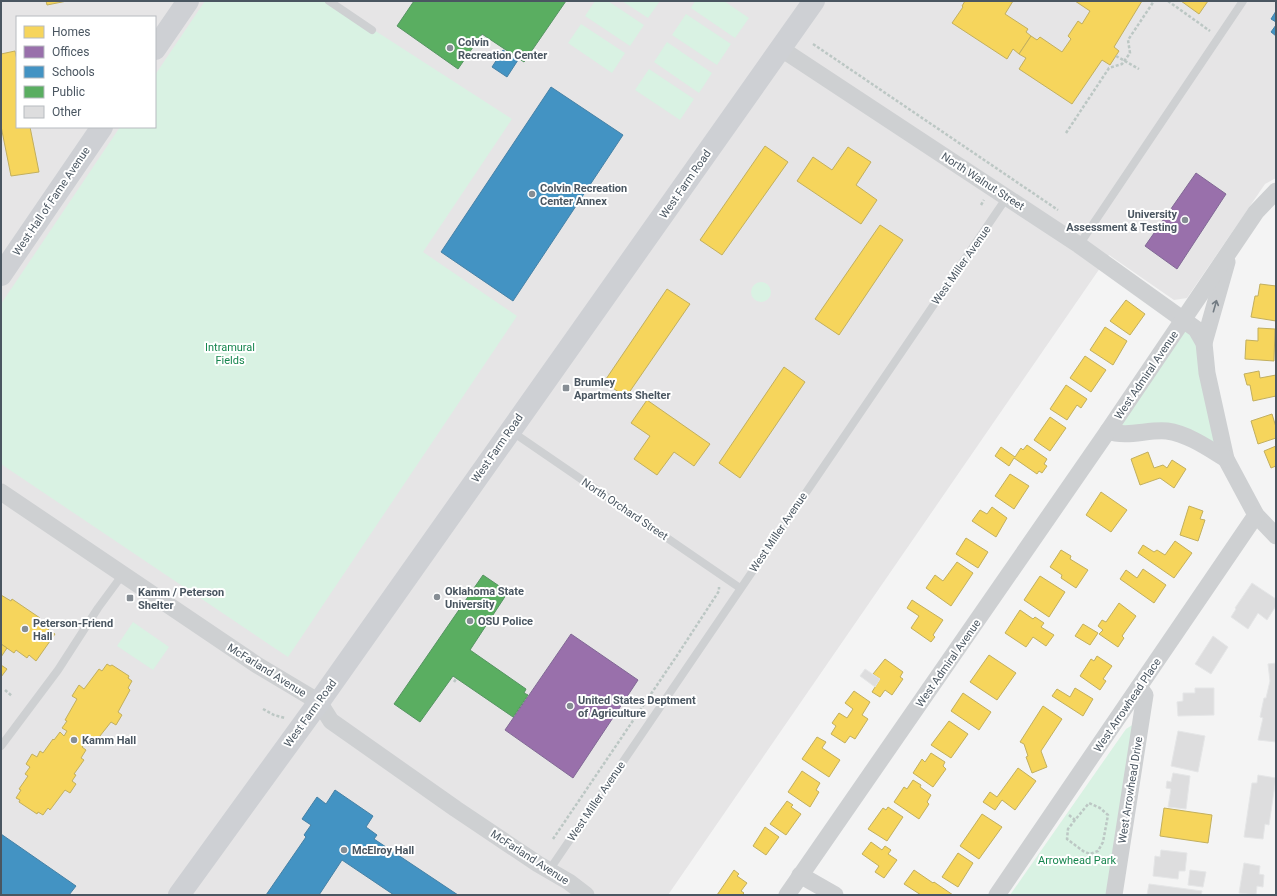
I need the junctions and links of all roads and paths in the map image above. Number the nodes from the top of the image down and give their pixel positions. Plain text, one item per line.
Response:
1 (188, 1) edge
2 (329, 1) edge
3 (814, 1) edge
4 (1154, 1) edge
5 (1168, 1) edge
6 (1243, 1) edge
7 (372, 30) dead end
8 (1219, 37) junction
9 (813, 44) dead end
10 (156, 48) edge
11 (780, 48) junction
12 (1116, 56) dead end
13 (1124, 60) junction
14 (1139, 69) dead end
15 (101, 128) edge
16 (1066, 133) dead end
17 (1276, 191) edge
18 (1007, 197) junction
19 (1062, 213) dead end
20 (1079, 245) junction
21 (1231, 248) junction
22 (1, 275) edge
23 (1183, 319) junction
24 (1204, 343) junction
25 (509, 430) junction
26 (1108, 431) junction
27 (1226, 458) junction
28 (1, 492) edge
29 (1256, 514) junction
30 (1276, 536) edge
31 (719, 573) junction
32 (123, 574) junction
33 (740, 588) junction
34 (456, 679) dead end
35 (454, 682) dead end
36 (1139, 687) junction
37 (5, 690) dead end
38 (12, 696) dead end
39 (318, 702) junction
40 (263, 709) dead end
41 (290, 719) dead end
42 (1, 746) edge
43 (1057, 807) junction
44 (1076, 820) junction
45 (553, 839) dead end
46 (550, 869) junction
47 (800, 875) junction
48 (179, 895) edge
49 (586, 895) edge
50 (787, 895) edge
51 (835, 895) edge
52 (997, 895) edge
53 (1114, 895) edge

1 - 10 street
2 - 7 lane
3 - 11 street, West Farm Road
4 - 13 path
5 - 8 path
6 - 8 lane
8 - 20 lane
9 - 19 path
11 - 18 street, North Walnut Street
11 - 25 street, West Farm Road
12 - 13 path
13 - 14 path
13 - 16 path
15 - 22 street, West Hall of Fame Avenue
17 - 21 street, West Admiral Avenue
18 - 20 street, North Walnut Street
18 - 33 lane, West Miller Avenue
20 - 23 street, North Walnut Street
21 - 23 street, West Admiral Avenue
24 -> 21 street
23 - 24 street, North Walnut Street
23 - 26 street, West Admiral Avenue
24 - 27 street
25 - 31 lane, North Orchard Street
25 - 39 street, West Farm Road
26 - 27 street, West Admiral Avenue
26 - 47 street, West Admiral Avenue
27 - 29 street
28 - 32 street, McFarland Avenue
29 - 30 street
29 - 36 street, West Arrowhead Place
31 - 33 lane, North Orchard Street
31 - 45 path
32 - 39 street, McFarland Avenue
32 - 42 lane
33 - 46 lane, West Miller Avenue
34 - 35 path
36 - 43 street, West Arrowhead Place
36 - 53 street, West Arrowhead Drive
37 - 38 path
39 - 46 street, McFarland Avenue
39 - 48 street, West Farm Road
40 - 41 path
43 - 44 path
43 - 52 street, West Arrowhead Place
44 - 44 path
46 - 49 street, McFarland Avenue
47 - 50 street, West Admiral Avenue
47 - 51 street

